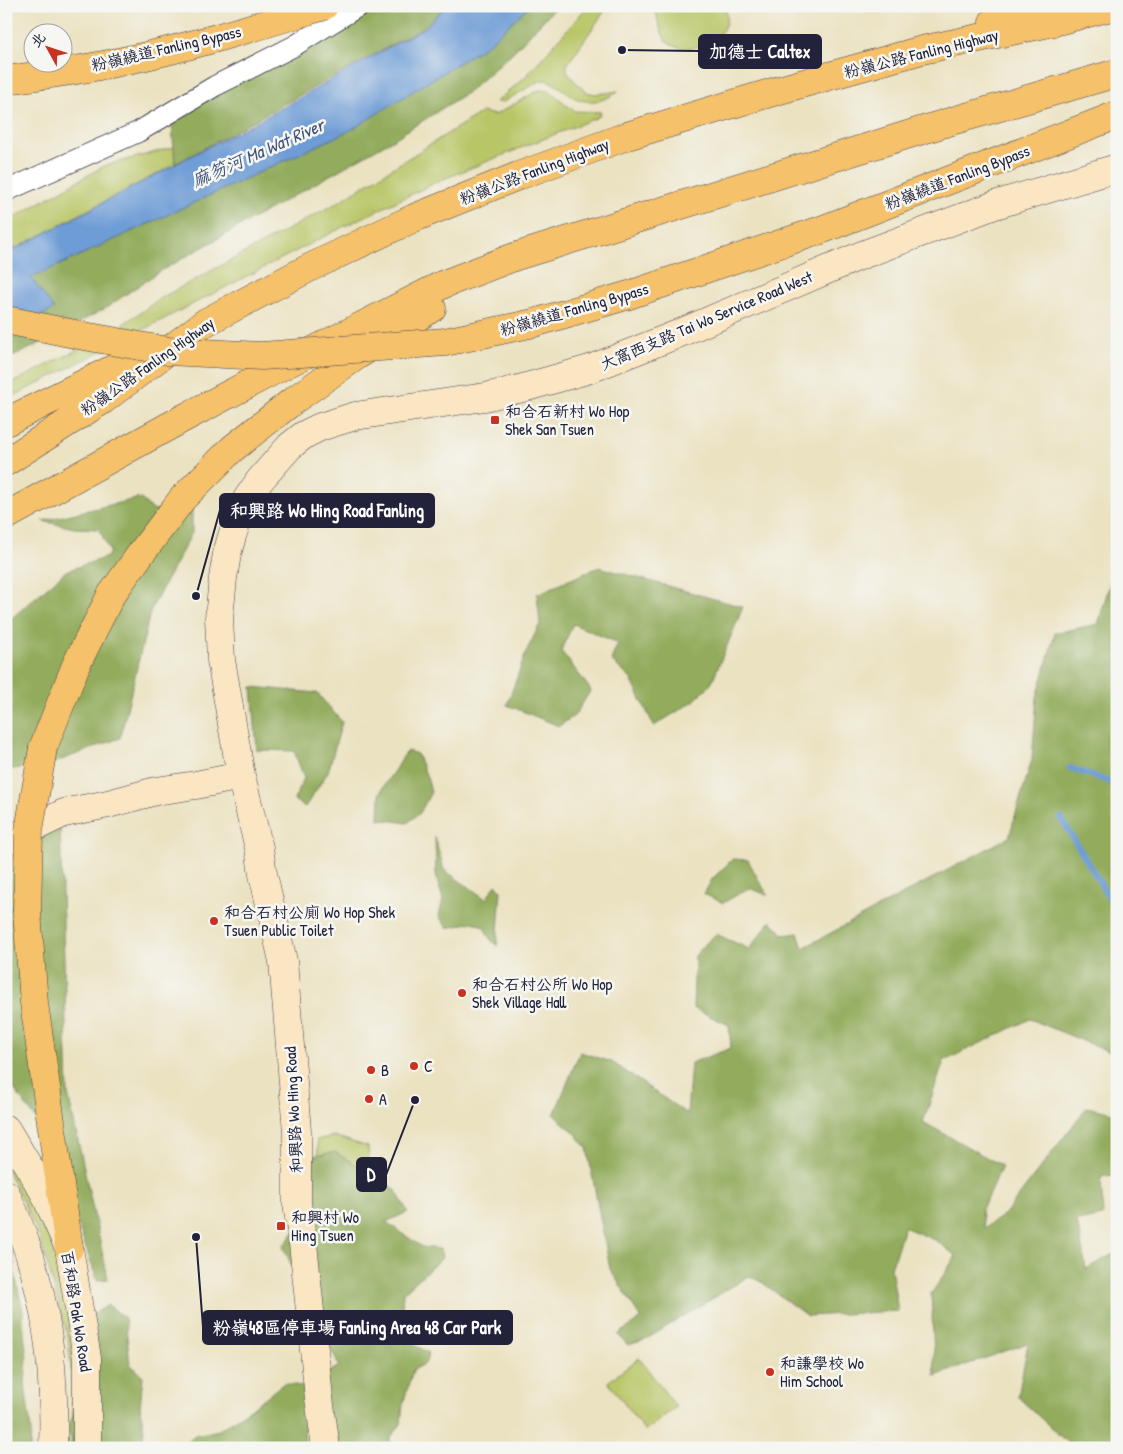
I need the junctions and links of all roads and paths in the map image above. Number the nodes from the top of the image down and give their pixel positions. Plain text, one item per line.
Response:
1 (324, 6) edge
2 (359, 6) edge
3 (1032, 6) edge
4 (1115, 6) edge
5 (922, 50) junction
6 (32, 72) edge
7 (1117, 73) edge
8 (6, 80) edge
9 (6, 87) edge
10 (1117, 116) edge
11 (1117, 168) edge
12 (6, 191) edge
13 (514, 257) junction
14 (6, 320) edge
15 (206, 322) junction
16 (6, 422) edge
17 (290, 446) joint
18 (6, 462) edge
19 (6, 516) edge
20 (241, 776) junction
21 (6, 841) edge
22 (6, 1129) edge
23 (6, 1194) edge
24 (69, 1248) junction
25 (53, 1448) edge
26 (87, 1448) edge
27 (326, 1448) edge

1 - 8 highway, 粉嶺繞道 Fanling Bypass, bridge
2 - 12 street
3 - 5 highway
4 - 5 highway, 粉嶺公路 Fanling Highway
5 - 15 highway, 粉嶺公路 Fanling Highway
6 - 9 street
7 - 13 highway
10 - 14 highway, 粉嶺繞道 Fanling Bypass, bridge
11 - 17 main road, 大窩西支路 Tai Wo Service Road West
13 - 19 highway
13 - 24 highway, bridge
15 - 16 highway
15 - 18 highway, 粉嶺公路 Fanling Highway
17 - 20 main road, 和興路 Wo Hing Road
20 - 21 main road
20 - 27 main road, 和興路 Wo Hing Road
22 - 24 main road, 百和路 Pak Wo Road
23 - 25 main road, 百和路 Pak Wo Road
24 - 26 main road, 百和路 Pak Wo Road

